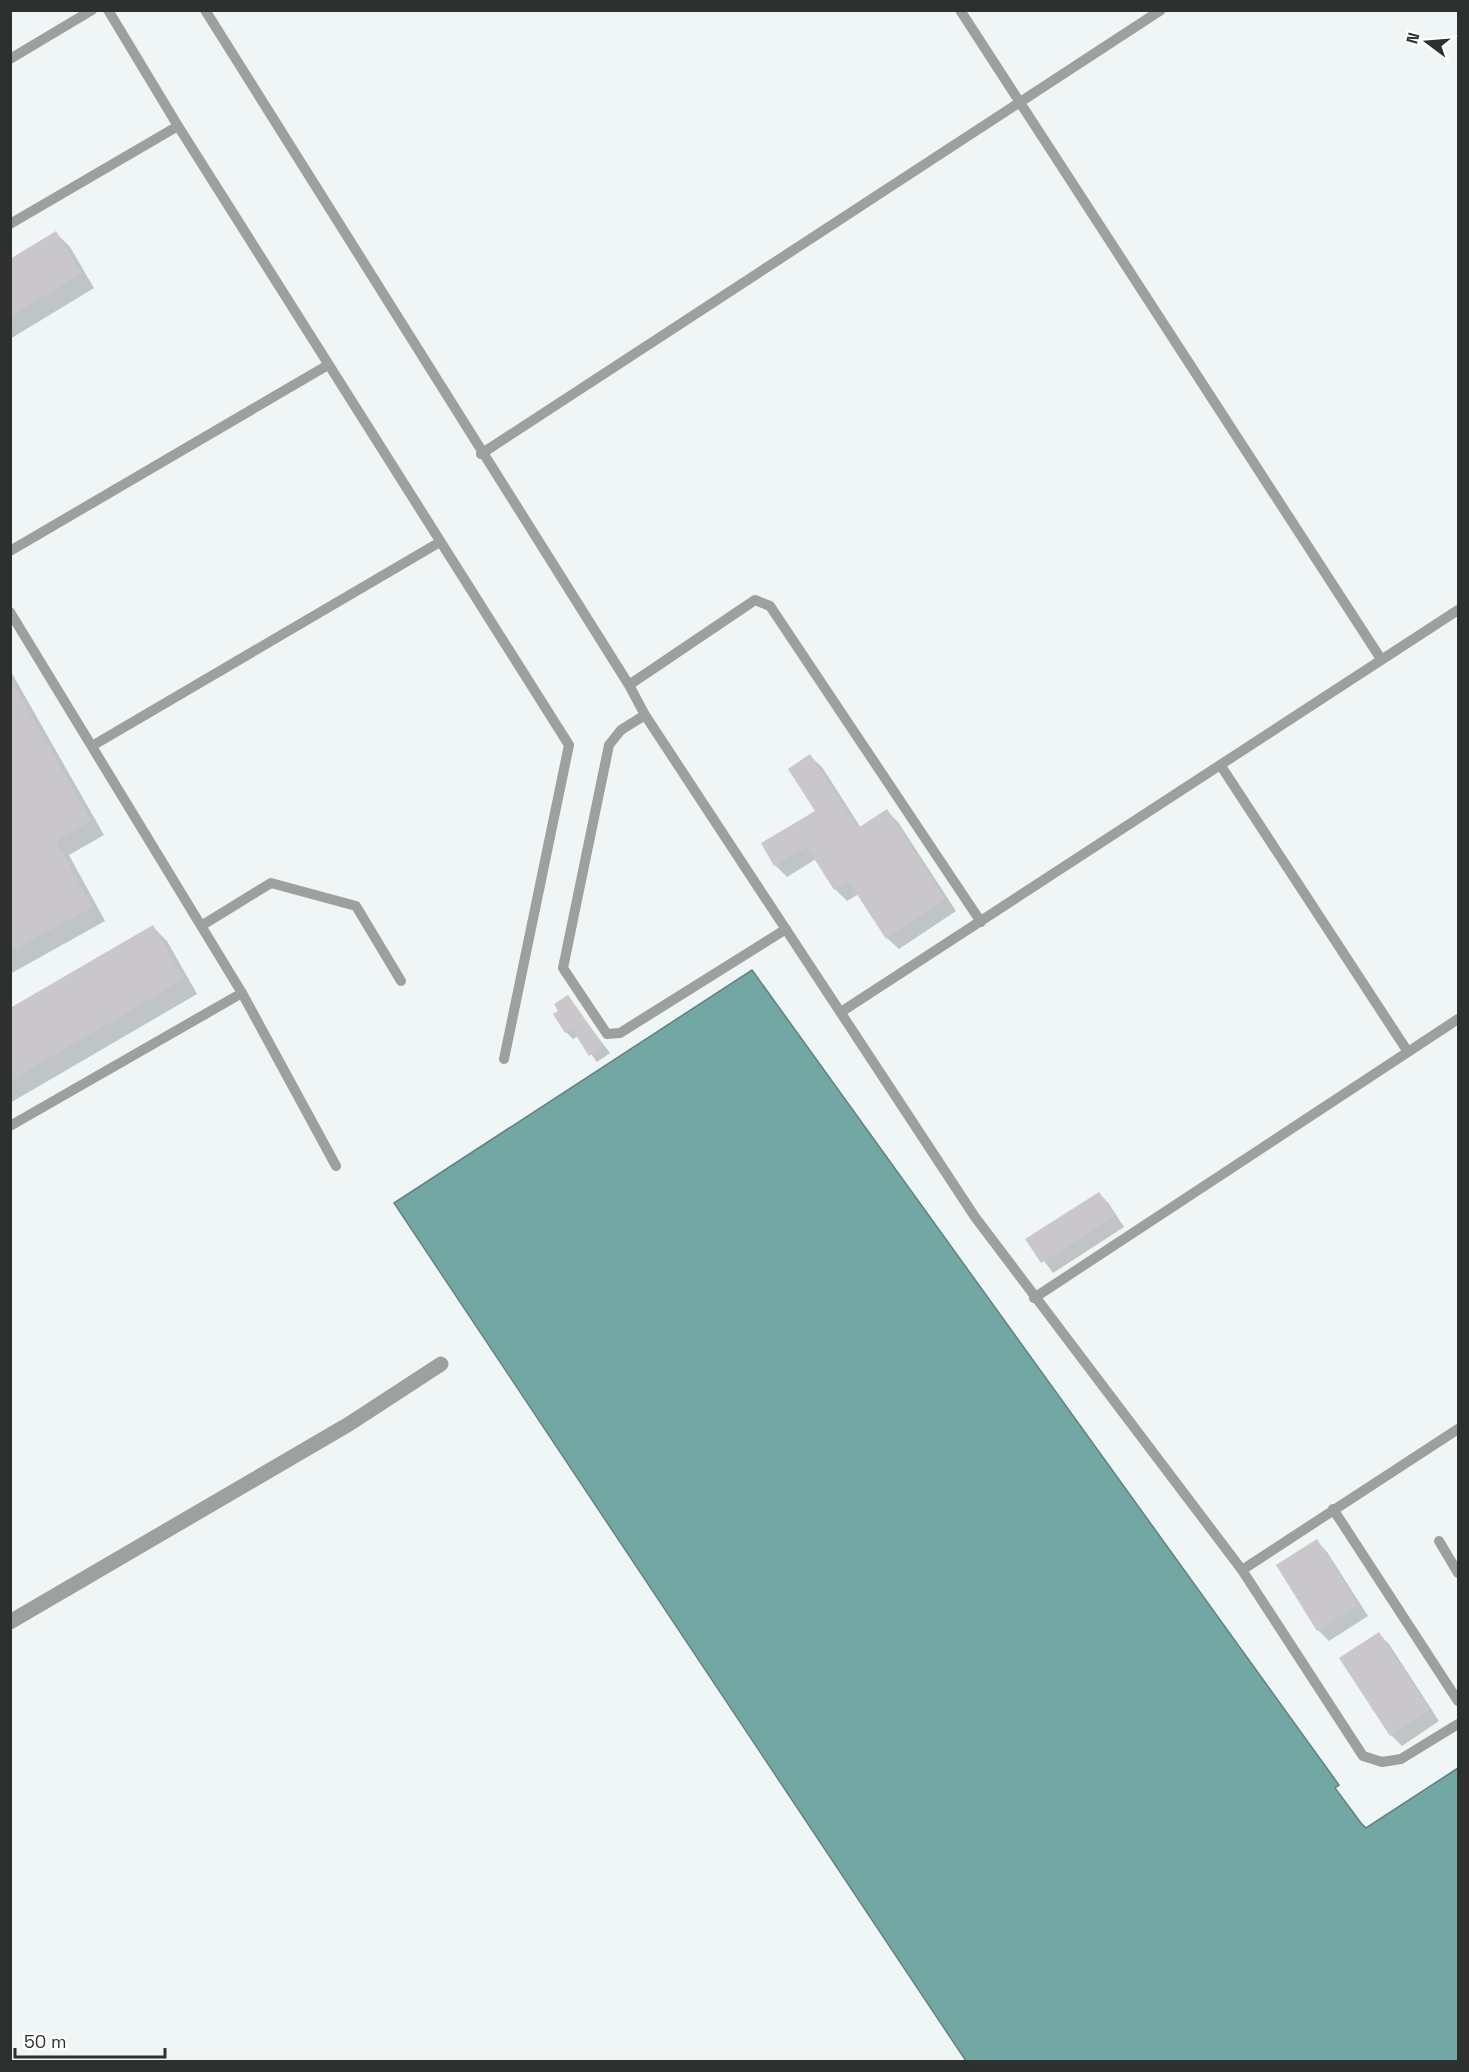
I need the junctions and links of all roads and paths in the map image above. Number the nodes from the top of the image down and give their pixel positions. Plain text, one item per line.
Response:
1 (92, 10) edge
2 (108, 10) edge
3 (205, 10) edge
4 (960, 10) edge
5 (1161, 10) edge
6 (10, 58) edge
7 (1021, 103) junction
8 (178, 126) junction
9 (10, 225) edge
10 (328, 365) junction
11 (481, 454) junction
12 (440, 542) junction
13 (10, 551) edge
14 (1458, 610) edge
15 (10, 612) edge
16 (1381, 659) junction
17 (629, 685) junction
18 (645, 715) junction
19 (92, 746) junction
20 (1221, 766) junction
21 (981, 922) junction
22 (201, 926) junction
23 (786, 929) junction
24 (401, 981) dead end
25 (242, 993) junction
26 (841, 1012) junction
27 (1458, 1019) edge
28 (1407, 1052) junction
29 (504, 1059) dead end
30 (10, 1126) edge
31 (336, 1166) dead end
32 (1034, 1298) junction
33 (441, 1364) dead end
34 (1458, 1429) edge
35 (1333, 1509) junction
36 (1438, 1541) dead end
37 (1457, 1567) edge
38 (1242, 1570) junction
39 (10, 1622) edge
40 (1458, 1701) edge
41 (1458, 1724) edge

1 - 6 lane
2 - 8 lane
3 - 11 lane
4 - 7 lane
5 - 7 lane
7 - 11 lane
7 - 16 lane
8 - 9 lane
8 - 10 lane
10 - 12 lane
10 - 13 lane
11 - 17 lane
12 - 19 lane
12 - 29 lane
14 - 16 lane
15 - 19 lane
16 - 20 lane
17 - 18 lane
17 - 21 lane
18 - 23 lane
18 - 23 lane
19 - 22 lane
20 - 21 lane
20 - 28 lane
21 - 26 lane
22 - 24 lane
22 - 25 lane
23 - 26 lane
25 - 30 lane
25 - 31 lane
26 - 32 lane
27 - 28 lane
28 - 32 lane
32 - 38 lane
33 - 39 street
34 - 35 lane
35 - 38 lane
35 - 40 lane
36 - 37 lane
38 - 41 lane

